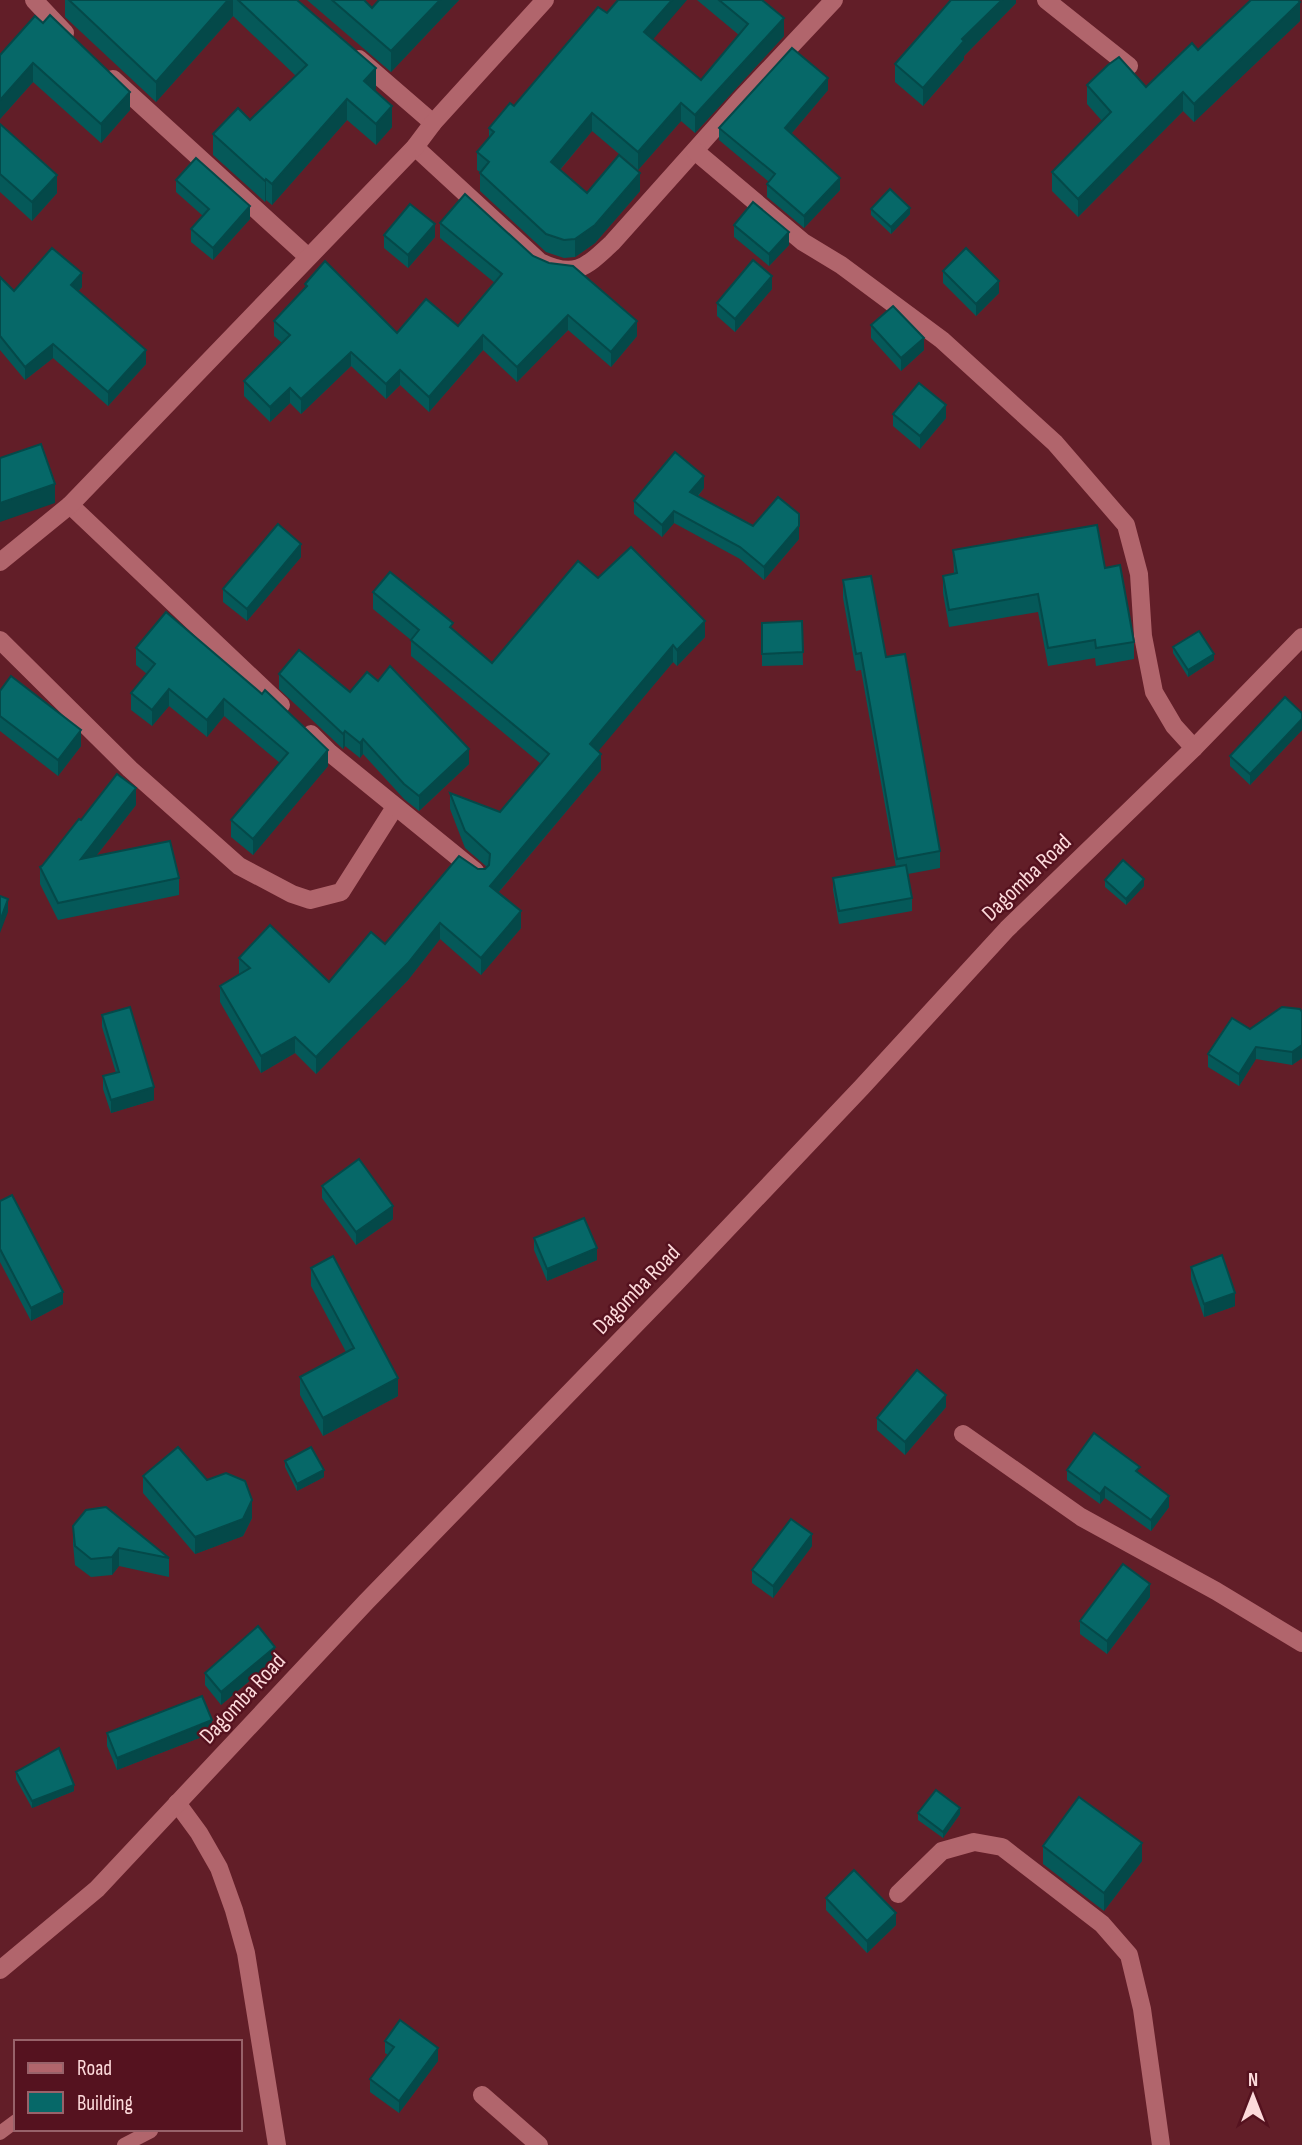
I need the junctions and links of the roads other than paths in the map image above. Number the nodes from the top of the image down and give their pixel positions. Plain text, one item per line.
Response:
1 (34, 0) edge
2 (545, 0) edge
3 (834, 0) edge
4 (1046, 0) edge
5 (75, 44) edge
6 (341, 44) edge
7 (1129, 66) edge
8 (104, 72) edge
9 (433, 123) junction
10 (415, 147) junction
11 (695, 151) junction
12 (308, 257) junction
13 (70, 505) junction
14 (0, 562) edge
15 (1302, 637) edge
16 (0, 640) edge
17 (1194, 748) junction
18 (395, 807) junction
19 (480, 875) edge
20 (963, 1434) dead end
21 (1302, 1643) edge
22 (177, 1803) junction
23 (898, 1894) dead end
24 (0, 1970) edge
25 (482, 2095) dead end
26 (152, 2135) edge
27 (124, 2145) edge
28 (276, 2145) edge
29 (539, 2145) edge
30 (1161, 2145) edge

1 - 5 street
2 - 9 street
3 - 11 street
4 - 7 street
6 - 9 street
8 - 12 street
9 - 10 street
10 - 11 street
10 - 12 street
11 - 17 street
12 - 13 street
13 - 14 street
13 - 18 street
15 - 17 street, Dagomba Road
16 - 18 street
17 - 22 street, Dagomba Road
18 - 19 street
20 - 21 street
22 - 24 street, Dagomba Road
22 - 28 street
23 - 30 street
25 - 29 street
26 - 27 lane

